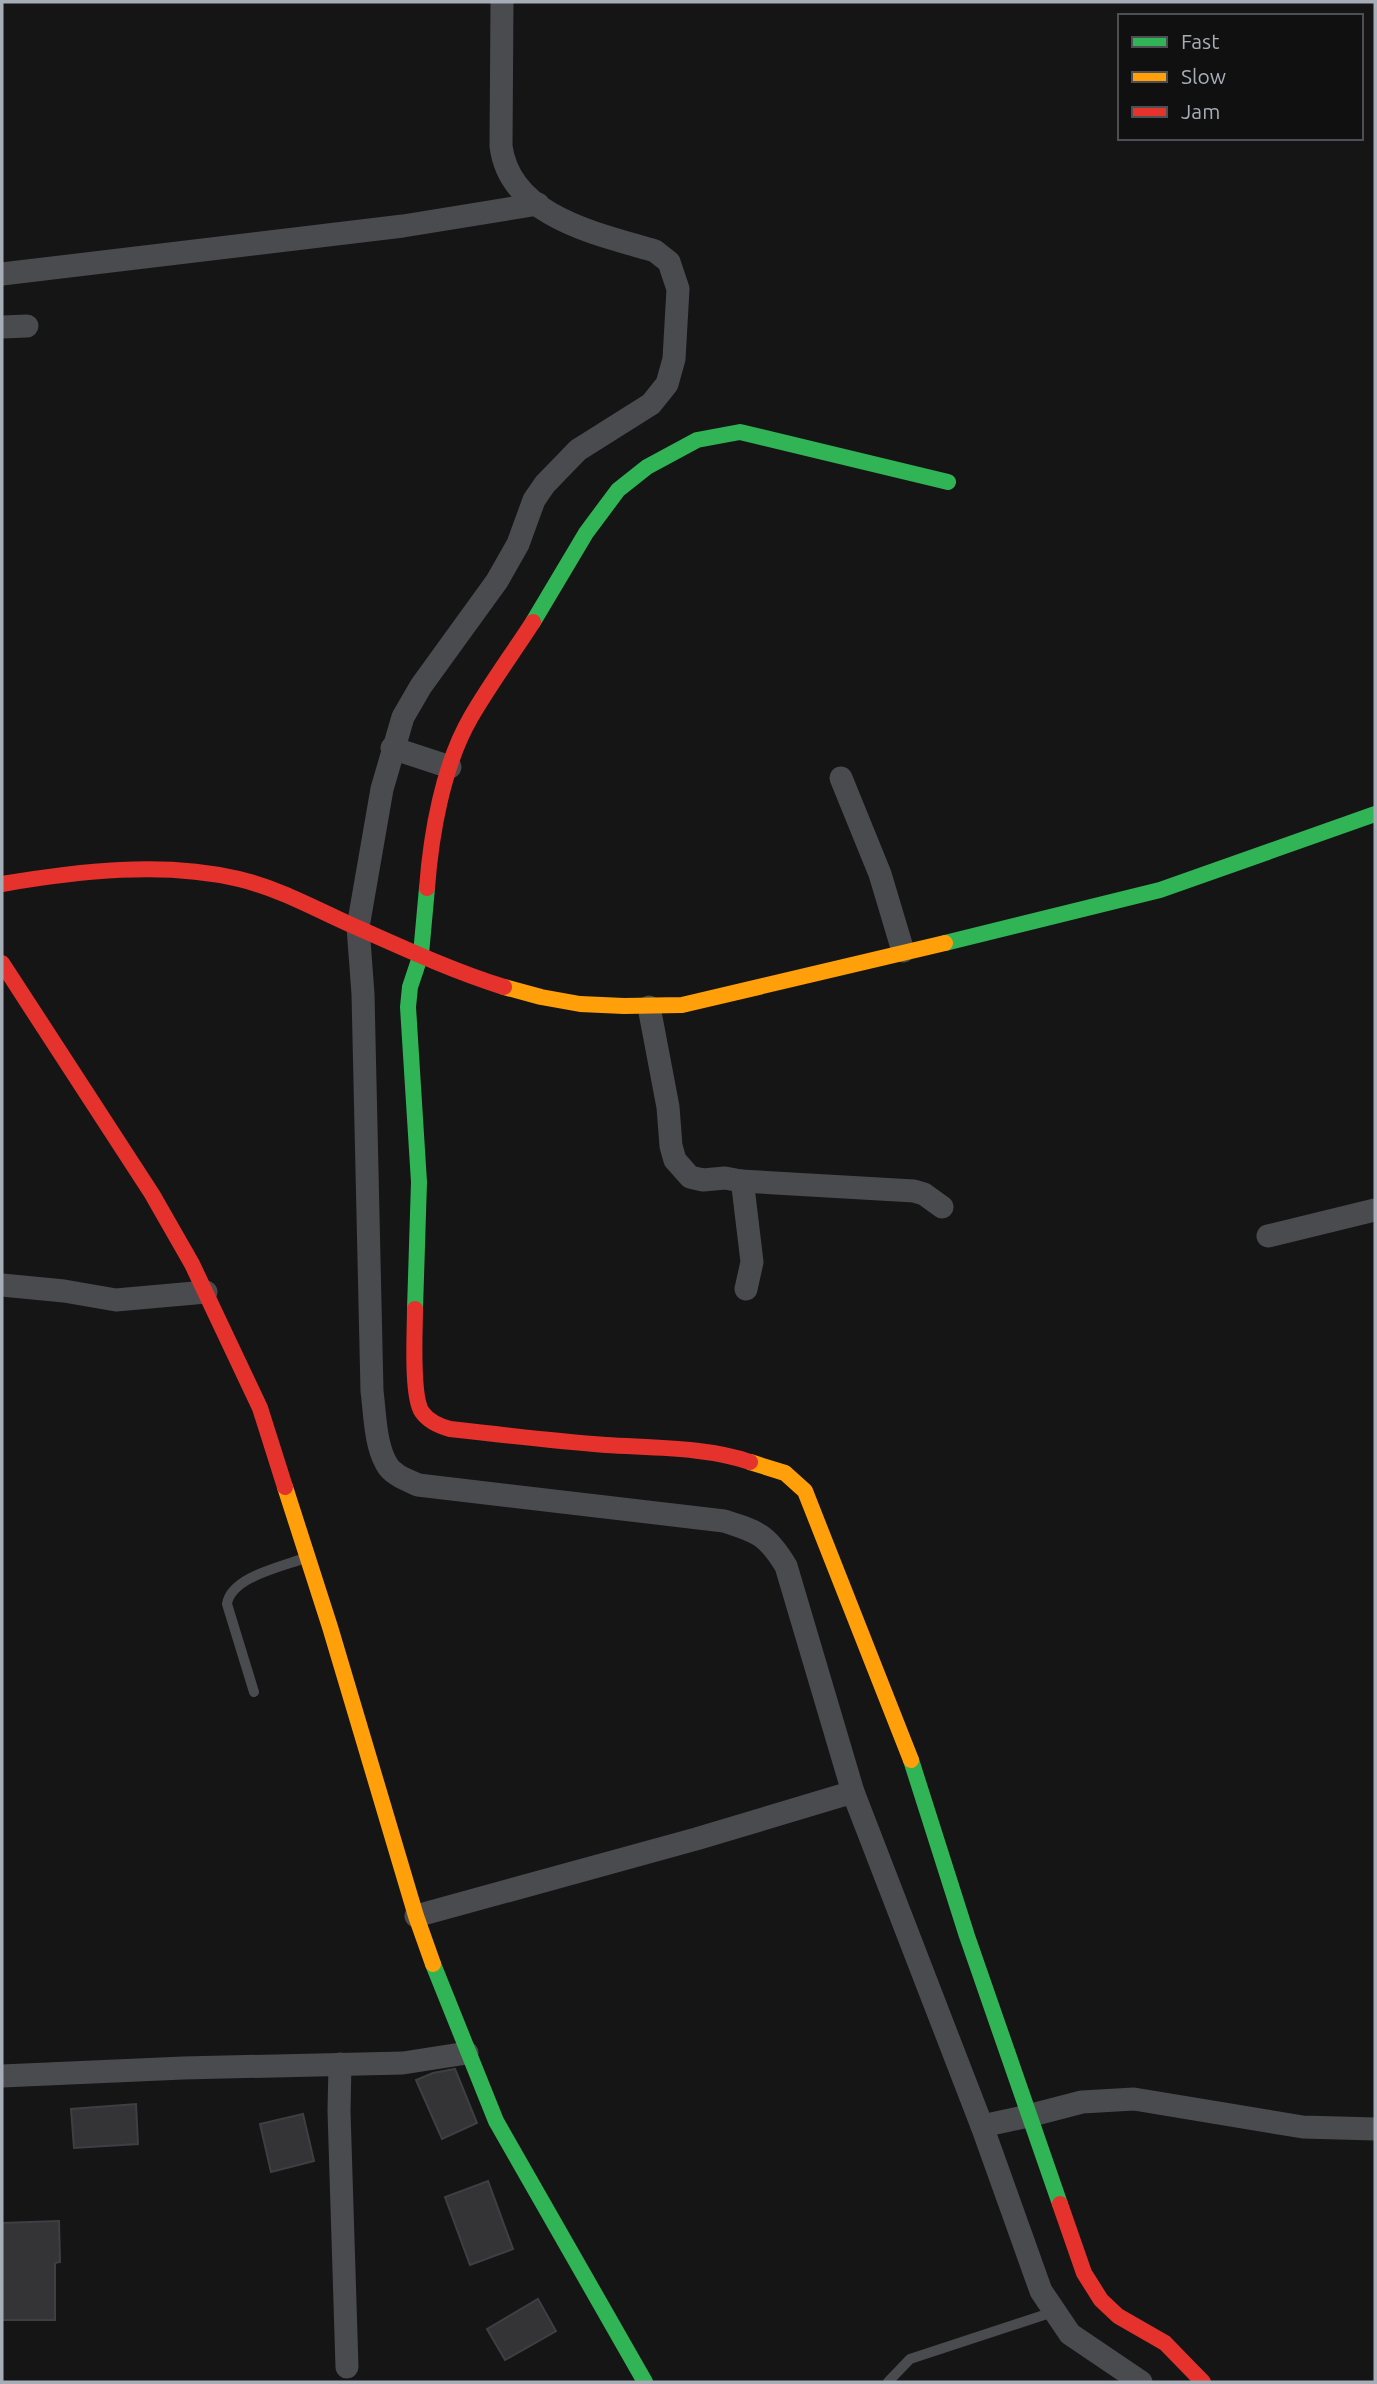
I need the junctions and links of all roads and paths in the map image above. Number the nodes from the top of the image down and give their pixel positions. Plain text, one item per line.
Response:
1 (502, 2) edge
2 (538, 204) junction
3 (2, 274) edge
4 (27, 326) dead end
5 (2, 327) edge
6 (948, 482) dead end
7 (399, 751) junction
8 (446, 766) junction
9 (841, 778) dead end
10 (1375, 814) edge
11 (2, 884) edge
12 (362, 929) junction
13 (903, 951) junction
14 (416, 952) junction
15 (2, 963) edge
16 (649, 1007) junction
17 (741, 1181) junction
18 (942, 1207) dead end
19 (1375, 1210) edge
20 (1268, 1236) dead end
21 (2, 1285) edge
22 (746, 1289) dead end
23 (206, 1292) junction
24 (307, 1558) junction
25 (254, 1692) dead end
26 (853, 1792) junction
27 (416, 1916) junction
28 (467, 2053) junction
29 (340, 2064) junction
30 (2, 2076) edge
31 (1025, 2117) junction
32 (987, 2124) junction
33 (1375, 2129) edge
34 (1054, 2312) junction
35 (347, 2367) dead end
36 (645, 2382) edge
37 (888, 2382) edge
38 (1141, 2382) edge
39 (1203, 2382) edge

1 - 2 street
2 - 3 street
2 - 7 street
4 - 5 street
6 - 8 street
7 - 8 street
7 - 12 street
8 - 14 street
9 - 13 street
10 - 13 street
11 - 12 street
12 - 14 street
12 - 26 street
13 - 16 street
14 - 16 street
14 - 31 street
15 - 23 street
16 - 17 street
17 - 18 street
17 - 22 street
19 - 20 street
21 - 23 street
23 - 24 street
24 - 25 lane
24 - 27 street
26 - 27 street
26 - 32 street
27 - 28 street
28 - 29 street
28 - 36 street
29 - 30 street
29 - 35 street
31 - 32 street
31 - 33 street
31 - 39 street
32 - 34 street
34 - 37 lane
34 - 38 street

